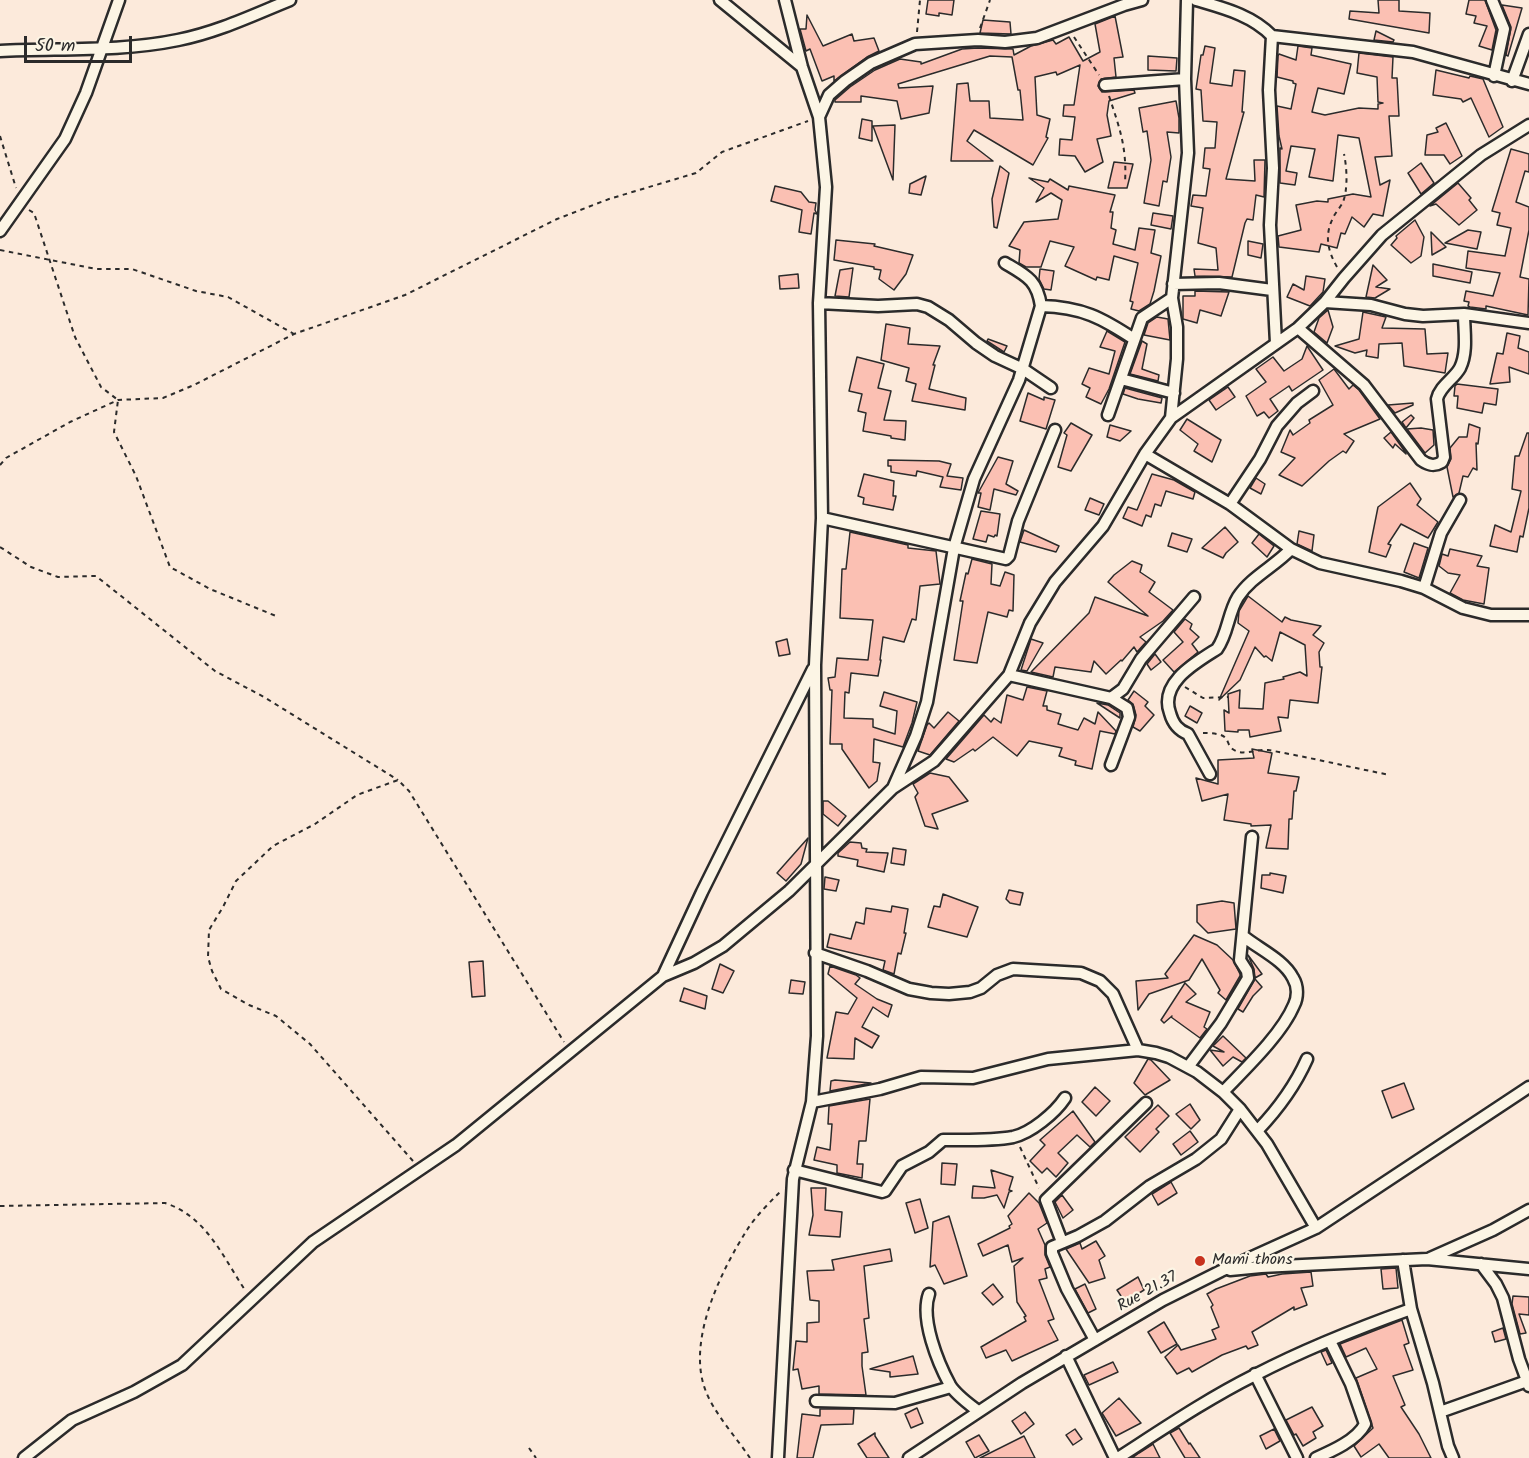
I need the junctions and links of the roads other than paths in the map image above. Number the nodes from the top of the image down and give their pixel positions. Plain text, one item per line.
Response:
1 (118, 0) edge
2 (290, 0) edge
3 (720, 0) edge
4 (785, 0) edge
5 (1142, 0) edge
6 (1187, 0) edge
7 (1196, 0) edge
8 (1492, 0) edge
9 (1502, 0) edge
10 (1233, 6) edge
11 (1498, 14) junction
12 (1529, 34) edge
13 (1272, 36) junction
14 (100, 48) junction
15 (0, 51) edge
16 (802, 67) junction
17 (1494, 76) junction
18 (1185, 79) junction
19 (1512, 81) junction
20 (1105, 84) road end
21 (1529, 84) edge
22 (819, 117) junction
23 (1529, 125) edge
24 (0, 231) edge
25 (1005, 263) dead end
26 (1173, 284) junction
27 (1272, 290) junction
28 (1172, 298) junction
29 (1325, 302) junction
30 (819, 303) junction
31 (1041, 306) junction
32 (1464, 314) junction
33 (1529, 323) edge
34 (1298, 328) junction
35 (1134, 339) junction
36 (1276, 343) junction
37 (1023, 369) junction
38 (1121, 379) junction
39 (1051, 388) dead end
40 (1312, 391) dead end
41 (1174, 393) junction
42 (1108, 415) dead end
43 (1171, 418) junction
44 (1055, 430) dead end
45 (1145, 454) junction
46 (1460, 500) dead end
47 (1230, 504) junction
48 (822, 518) junction
49 (954, 548) junction
50 (1291, 549) junction
51 (1424, 588) junction
52 (1194, 597) dead end
53 (1529, 615) edge
54 (814, 665) junction
55 (1009, 675) junction
56 (1111, 698) junction
57 (1111, 765) dead end
58 (1210, 774) dead end
59 (893, 788) junction
60 (1252, 837) dead end
61 (815, 864) junction
62 (1243, 936) junction
63 (815, 953) junction
64 (663, 976) junction
65 (1138, 1050) junction
66 (1307, 1059) dead end
67 (1188, 1067) junction
68 (1529, 1087) edge
69 (1223, 1092) junction
70 (1065, 1098) dead end
71 (812, 1102) junction
72 (1146, 1103) dead end
73 (1240, 1109) junction
74 (1258, 1131) junction
75 (794, 1174) junction
76 (1529, 1210) edge
77 (1316, 1228) junction
78 (1062, 1242) junction
79 (1427, 1259) junction
80 (1403, 1260) junction
81 (1480, 1264) junction
82 (1529, 1269) edge
83 (1221, 1271) junction
84 (929, 1294) dead end
85 (1412, 1309) junction
86 (1095, 1340) junction
87 (1330, 1341) junction
88 (1066, 1356) junction
89 (1256, 1374) junction
90 (1528, 1384) edge
91 (951, 1387) junction
92 (816, 1401) dead end
93 (978, 1412) junction
94 (1440, 1412) junction
95 (24, 1458) edge
96 (778, 1458) edge
97 (909, 1458) edge
98 (1116, 1458) edge
99 (1297, 1458) edge
100 (1316, 1458) edge
101 (1453, 1458) edge

1 - 14 street
2 - 14 street
3 - 16 street
4 - 16 street
5 - 22 street
6 - 18 street
7 - 10 street
8 - 11 street
9 - 11 street
10 - 13 street
11 - 17 street
12 - 19 street
13 - 17 street
13 - 27 street
14 - 15 street
14 - 24 street
16 - 22 street
17 - 19 street
18 - 20 street
18 - 26 street
19 - 21 street
22 - 30 street
23 - 29 street
25 - 31 street
26 - 27 street
26 - 28 street
27 - 36 street
28 - 35 street
28 - 41 street
29 - 32 street
29 - 34 street
30 - 37 street
30 - 48 street
31 - 35 street
31 - 37 street
32 - 33 street
32 - 34 street
34 - 36 street
35 - 38 street
36 - 43 street
37 - 39 street
37 - 49 street
38 - 41 street
38 - 42 street
40 - 47 street
41 - 43 street
43 - 45 street
44 - 49 street
45 - 47 street
45 - 55 street
46 - 51 street
47 - 50 street
48 - 49 street
48 - 54 street
49 - 59 street
50 - 51 street
50 - 58 street
51 - 53 street
52 - 56 street
54 - 61 street
54 - 64 street
55 - 56 street
55 - 59 street
56 - 57 street
59 - 61 street
60 - 62 street
61 - 63 street
61 - 64 street
62 - 67 street
62 - 69 street
63 - 65 street
63 - 71 street
64 - 95 street
65 - 67 street
65 - 71 street
66 - 74 street
67 - 69 street
68 - 77 street, Rue 21.37
69 - 73 street
70 - 75 street
71 - 75 street
72 - 78 street
73 - 74 street
73 - 78 street
74 - 77 street
75 - 96 street
76 - 79 street
77 - 83 street, Rue 21.37
78 - 86 street
79 - 80 street
79 - 81 street
80 - 83 street
80 - 85 street
81 - 82 street
81 - 90 street
83 - 86 street, Rue 21.37
84 - 91 street
85 - 87 street
85 - 94 street
86 - 88 street, Rue 21.37
87 - 89 street
87 - 100 street
88 - 93 street, Rue 21.37
88 - 98 street
89 - 98 street
89 - 99 street
90 - 94 street
91 - 92 street
91 - 93 street
93 - 97 street, Rue 21.37
94 - 101 street

